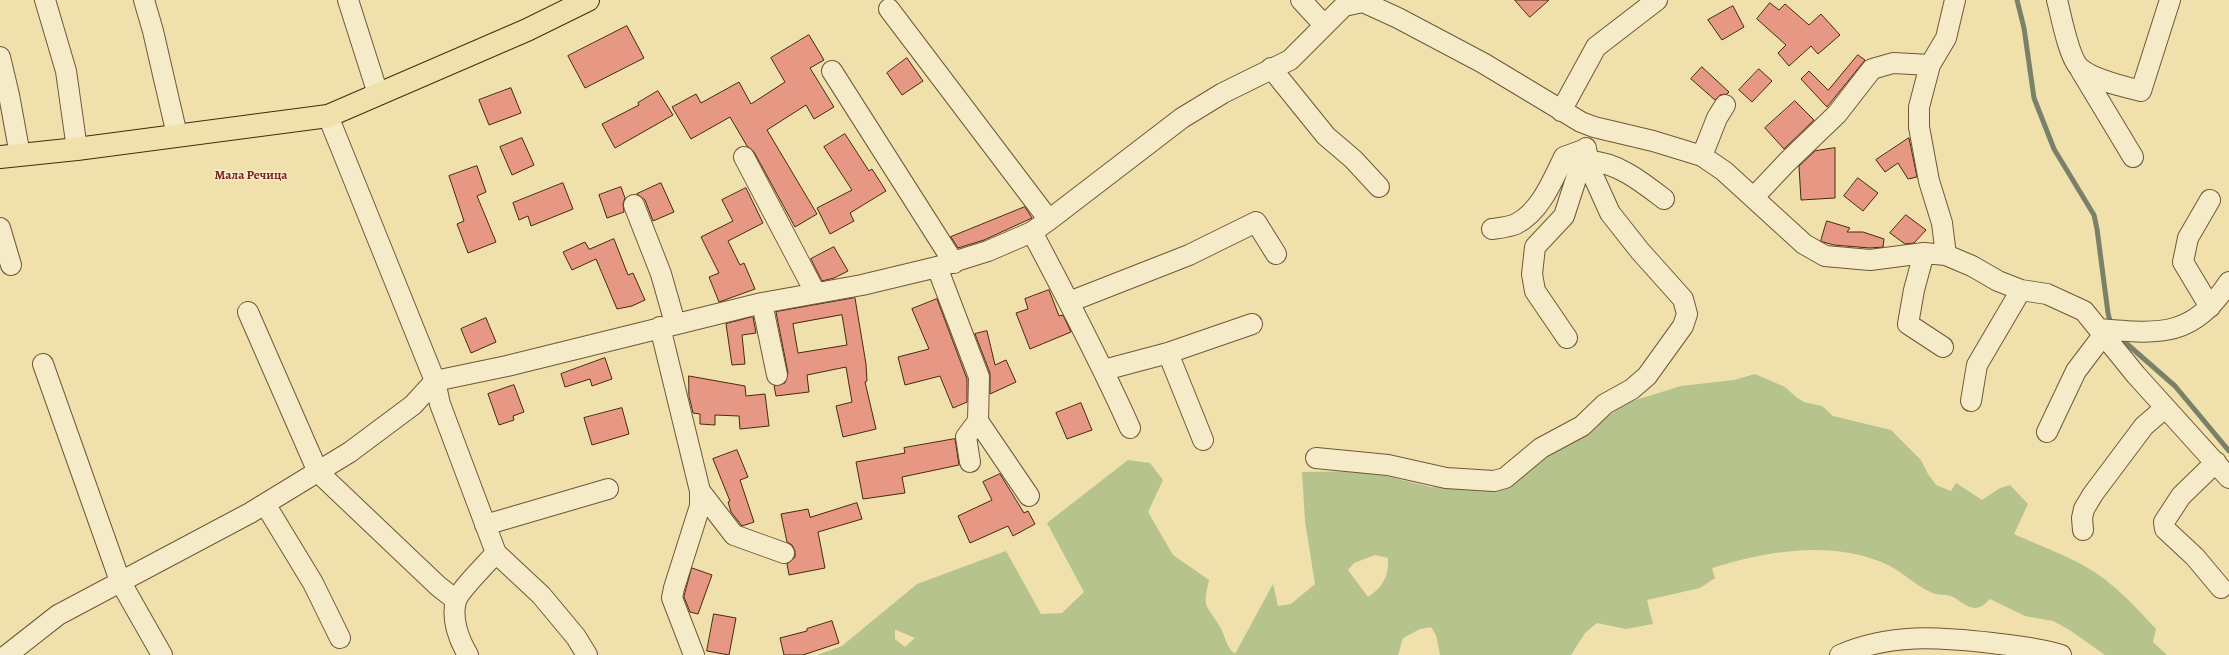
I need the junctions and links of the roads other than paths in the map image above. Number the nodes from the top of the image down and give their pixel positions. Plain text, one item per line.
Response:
1 (45, 0) edge
2 (144, 0) edge
3 (348, 0) edge
4 (588, 0) edge
5 (1301, 0) edge
6 (1657, 0) edge
7 (1955, 0) edge
8 (2057, 0) edge
9 (2170, 0) edge
10 (1364, 1) edge
11 (889, 9) dead end
12 (1324, 25) junction
13 (0, 57) edge
14 (1930, 65) junction
15 (1271, 68) junction
16 (2080, 69) junction
17 (832, 71) dead end
18 (378, 94) junction
19 (1724, 105) dead end
20 (1561, 111) junction
21 (328, 116) junction
22 (1594, 127) junction
23 (177, 135) junction
24 (77, 149) junction
25 (1587, 155) junction
26 (10, 156) edge
27 (744, 156) dead end
28 (1702, 156) junction
29 (2133, 157) dead end
30 (1379, 187) dead end
31 (1754, 197) junction
32 (1664, 198) dead end
33 (2210, 200) dead end
34 (634, 205) dead end
35 (1049, 220) junction
36 (0, 228) edge
37 (1492, 229) dead end
38 (1032, 232) junction
39 (1924, 253) junction
40 (1276, 254) dead end
41 (1946, 255) junction
42 (12, 265) dead end
43 (945, 265) junction
44 (2229, 282) edge
45 (2021, 290) junction
46 (815, 292) junction
47 (1069, 302) junction
48 (762, 303) junction
49 (2210, 307) junction
50 (248, 312) dead end
51 (1252, 324) dead end
52 (668, 325) junction
53 (2102, 332) junction
54 (1567, 338) dead end
55 (1943, 347) dead end
56 (1168, 353) junction
57 (43, 364) dead end
58 (1104, 370) junction
59 (777, 375) dead end
60 (435, 381) junction
61 (1971, 401) dead end
62 (2166, 408) junction
63 (978, 421) junction
64 (1130, 428) dead end
65 (2047, 432) dead end
66 (1203, 440) dead end
67 (1316, 458) dead end
68 (970, 462) dead end
69 (2216, 462) junction
70 (318, 472) junction
71 (2229, 478) edge
72 (608, 489) dead end
73 (700, 491) junction
74 (1029, 496) dead end
75 (265, 504) junction
76 (486, 525) junction
77 (2083, 530) dead end
78 (784, 553) dead end
79 (496, 554) junction
80 (120, 581) junction
81 (2221, 588) dead end
82 (456, 600) junction
83 (340, 638) dead end
84 (7, 655) edge
85 (162, 655) edge
86 (468, 655) edge
87 (586, 655) edge
88 (694, 655) edge
89 (1840, 655) edge
90 (2061, 655) edge

1 - 24 street
2 - 23 street
3 - 18 street
4 - 18 main road
5 - 12 street
6 - 20 street
7 - 14 street
8 - 16 street
9 - 16 street
10 - 12 street
10 - 20 street
11 - 35 street
12 - 15 street
13 - 26 street
14 - 31 street
14 - 41 street
15 - 30 street
15 - 35 street
16 - 29 street
17 - 43 street
18 - 21 main road
19 - 28 street
20 - 22 street
21 - 23 main road
21 - 60 street
22 - 25 street
22 - 28 street
23 - 24 main road
24 - 26 main road
25 - 32 street
25 - 37 street
25 - 54 street
25 - 67 street
27 - 46 street
28 - 31 street
31 - 39 street
33 - 49 street
34 - 52 street
35 - 38 street
36 - 42 street
38 - 43 street
38 - 47 street
39 - 41 street
39 - 55 street
40 - 47 street
41 - 45 street
43 - 46 street
43 - 63 street
44 - 49 street
45 - 53 street
45 - 61 street
46 - 48 street
47 - 58 street
48 - 52 street
48 - 59 street
49 - 53 street
50 - 70 street
51 - 56 street
52 - 60 street
52 - 73 street
53 - 62 street
53 - 65 street
56 - 58 street
56 - 66 street
57 - 80 street
58 - 64 street
60 - 70 street
60 - 76 street
62 - 69 street
62 - 77 street
63 - 68 street
63 - 74 street
69 - 71 street
69 - 81 street
70 - 75 street
70 - 82 street
72 - 76 street
73 - 78 street
73 - 88 street
75 - 80 street
75 - 83 street
76 - 79 street
79 - 82 street
79 - 87 street
80 - 84 street
80 - 85 street
82 - 86 street
89 - 90 street

